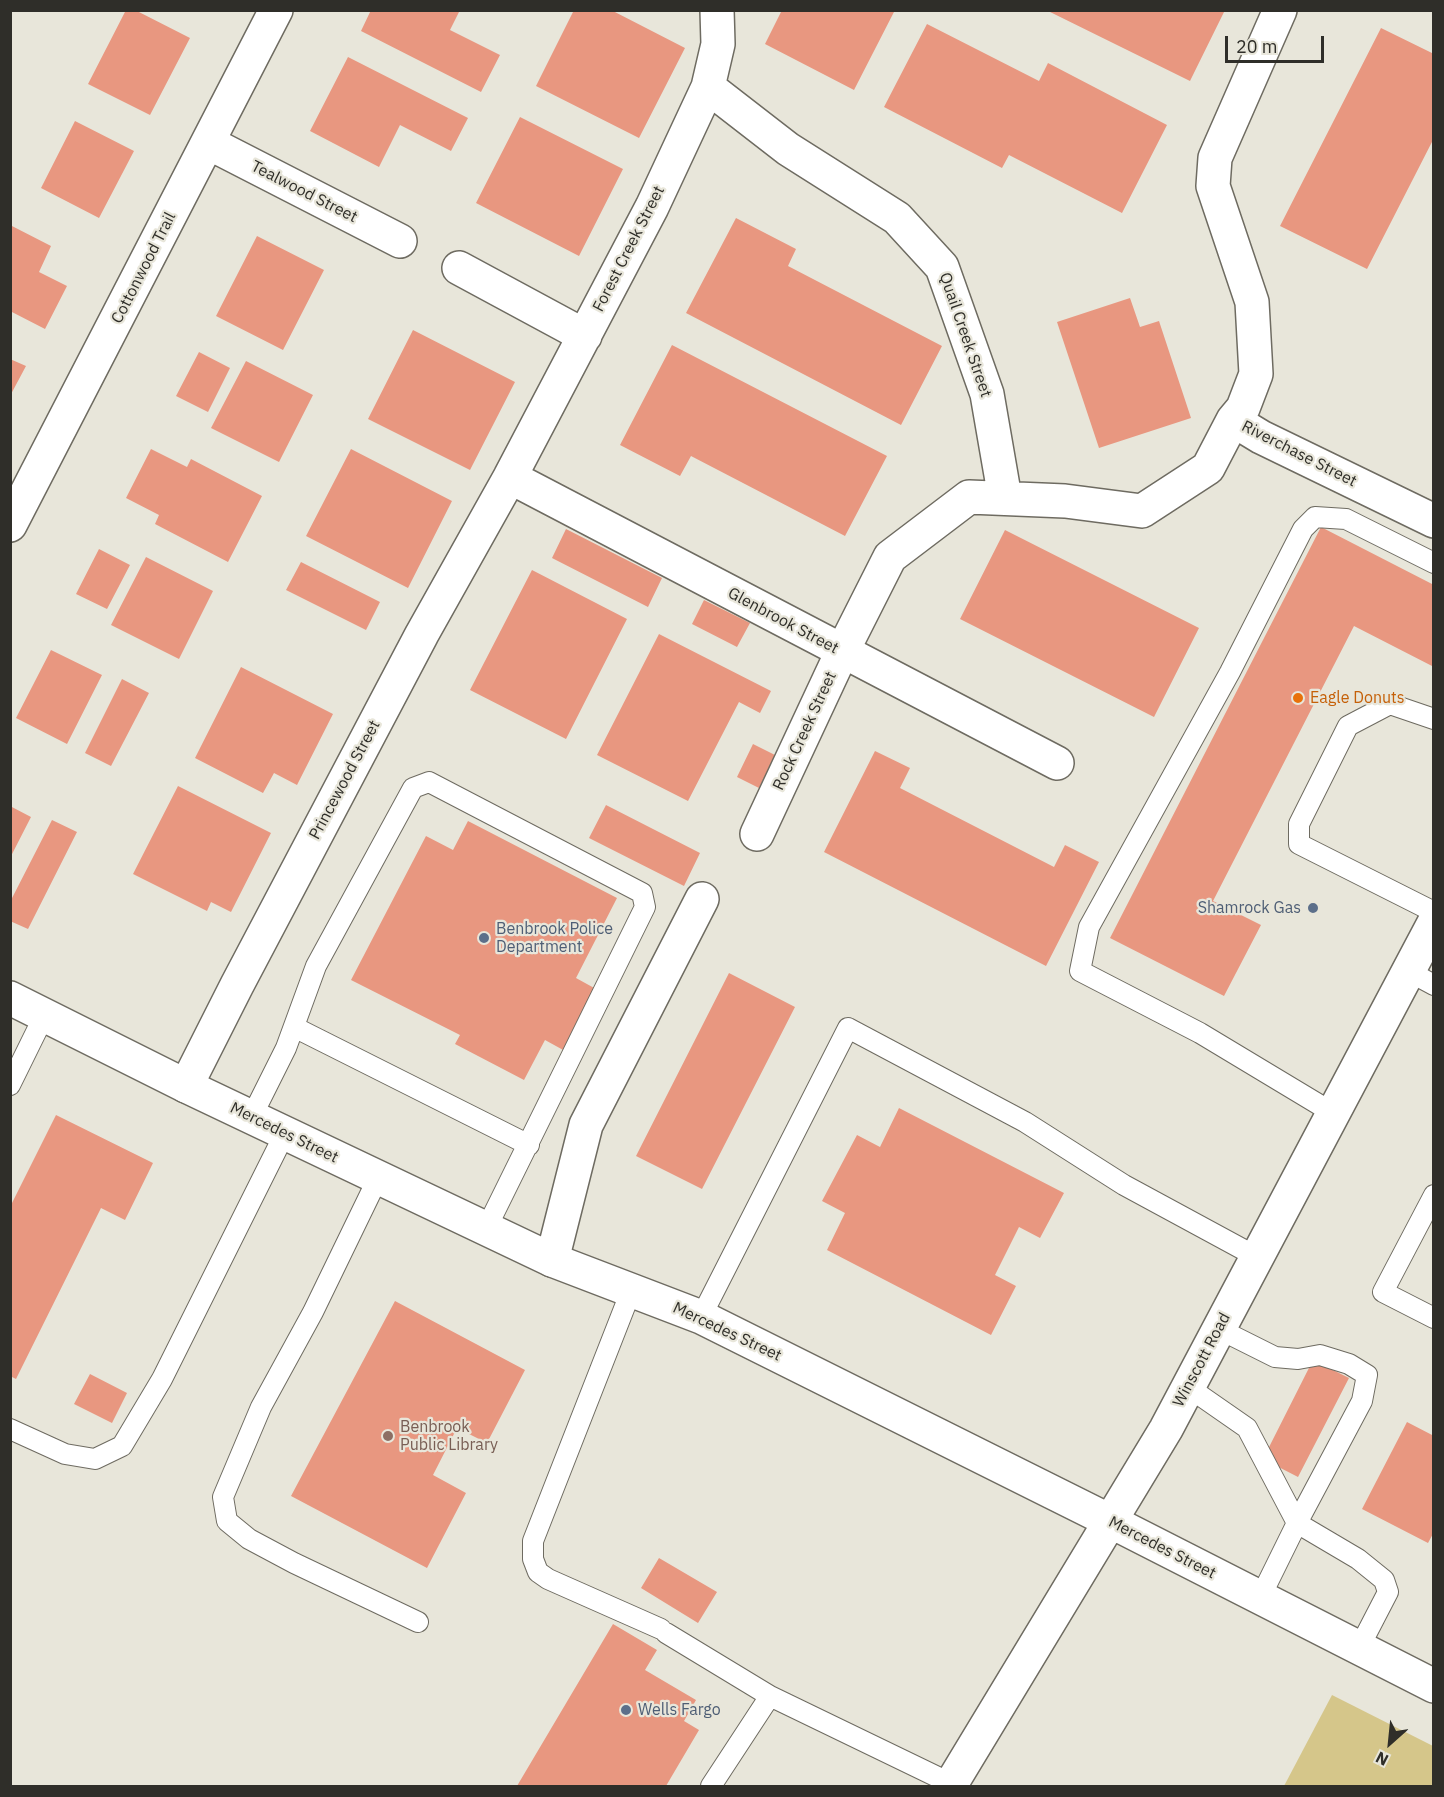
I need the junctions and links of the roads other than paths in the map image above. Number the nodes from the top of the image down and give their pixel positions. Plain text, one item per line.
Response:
1 (276, 10) edge
2 (717, 10) edge
3 (1280, 10) edge
4 (708, 87) junction
5 (209, 143) junction
6 (400, 241) dead end
7 (459, 268) dead end
8 (585, 336) junction
9 (1233, 420) junction
10 (510, 477) junction
11 (1005, 498) junction
12 (1434, 521) edge
13 (10, 525) edge
14 (1434, 564) edge
15 (842, 652) junction
16 (1434, 719) edge
17 (1057, 763) dead end
18 (757, 834) dead end
19 (702, 899) dead end
20 (1434, 912) edge
21 (1434, 923) edge
22 (1421, 978) edge
23 (10, 998) edge
24 (44, 1016) junction
25 (294, 1027) junction
26 (10, 1085) edge
27 (186, 1086) junction
28 (1333, 1113) junction
29 (252, 1116) junction
30 (285, 1133) junction
31 (529, 1145) junction
32 (378, 1178) junction
33 (1434, 1195) edge
34 (486, 1229) junction
35 (1257, 1257) junction
36 (552, 1260) junction
37 (631, 1291) junction
38 (701, 1317) junction
39 (1434, 1318) edge
40 (1219, 1329) junction
41 (1188, 1387) junction
42 (12, 1434) edge
43 (1110, 1521) junction
44 (1297, 1523) junction
45 (1260, 1598) junction
46 (418, 1622) dead end
47 (1359, 1648) junction
48 (1434, 1686) edge
49 (770, 1696) junction
50 (951, 1785) edge
51 (711, 1786) edge

1 - 5 street, Cottonwood Trail
2 - 4 street, Forest Creek Street
3 - 9 street, Riverchase Street
4 - 8 street, Forest Creek Street
4 - 11 street, Quail Creek Street
5 - 6 street, Tealwood Street
5 - 13 street, Cottonwood Trail
7 - 8 street
8 - 10 street, Forest Creek Street
9 - 11 street
9 - 12 street, Riverchase Street
10 - 15 street, Glenbrook Street
10 - 27 street, Princewood Street
11 - 15 street, Rock Creek Street
14 - 28 lane
15 - 17 street, Glenbrook Street
15 - 18 street, Rock Creek Street
16 - 20 lane
19 - 36 street
21 - 22 street, Winscott Road
22 - 28 street, Winscott Road
23 - 24 street, Mercedes Street
24 - 26 lane
24 - 27 street, Mercedes Street
25 - 29 lane
25 - 31 lane
25 - 31 lane
27 - 29 street, Mercedes Street
28 - 35 street, Winscott Road
29 - 30 street, Mercedes Street
30 - 32 street, Mercedes Street
30 - 42 lane
31 - 34 lane
32 - 34 street, Mercedes Street
32 - 46 lane
33 - 39 lane
34 - 36 street, Mercedes Street
35 - 38 lane
35 - 40 street, Winscott Road
36 - 37 street, Mercedes Street
37 - 38 street, Mercedes Street
37 - 49 lane
38 - 43 street, Mercedes Street
40 - 41 street, Winscott Road
40 - 44 lane
41 - 43 street, Winscott Road
41 - 44 lane
43 - 45 street, Mercedes Street
43 - 50 street, Winscott Road
44 - 45 lane
44 - 47 lane
45 - 47 street, Mercedes Street
47 - 48 street, Mercedes Street
49 - 50 lane
49 - 51 lane

